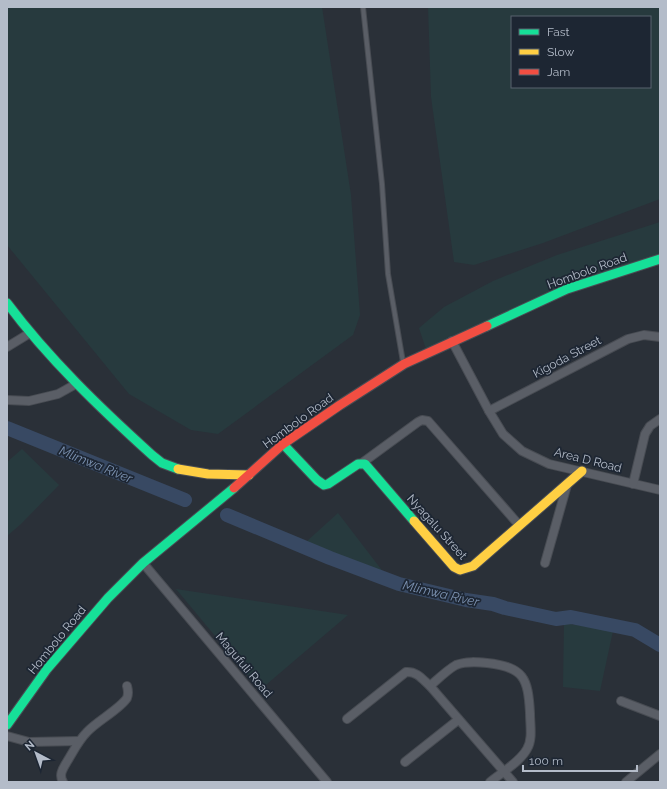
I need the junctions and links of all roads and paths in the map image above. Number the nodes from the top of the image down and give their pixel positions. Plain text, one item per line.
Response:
1 (363, 7) edge
2 (660, 258) edge
3 (7, 303) edge
4 (30, 333) junction
5 (660, 337) edge
6 (452, 341) junction
7 (7, 347) edge
8 (404, 364) junction
9 (76, 384) junction
10 (7, 400) edge
11 (489, 411) junction
12 (660, 419) edge
13 (283, 444) junction
14 (362, 463) junction
15 (582, 472) junction
16 (249, 475) junction
17 (633, 484) junction
18 (567, 485) junction
19 (660, 490) edge
20 (519, 524) junction
21 (144, 563) junction
22 (545, 563) dead end
23 (127, 686) dead end
24 (430, 686) junction
25 (620, 701) dead end
26 (660, 716) edge
27 (347, 719) dead end
28 (458, 720) junction
29 (7, 724) edge
30 (7, 736) edge
31 (79, 741) junction
32 (660, 754) edge
33 (405, 762) dead end
34 (504, 772) junction
35 (63, 782) edge
36 (327, 782) edge
37 (490, 782) edge
38 (512, 782) edge
39 (626, 782) edge

1 - 8 lane
2 - 6 street, Hombolo Road
3 - 4 street
4 - 7 street
4 - 9 street
5 - 11 street, Kigoda Street
6 - 8 street, Hombolo Road
6 - 11 street, Area D Road
8 - 13 street, Hombolo Road
9 - 10 street
9 - 16 street
11 - 15 street, Area D Road
12 - 17 street
13 - 14 street
13 - 16 street, Hombolo Road
14 - 20 street
14 - 20 street, Nyagalu Street
15 - 17 street, Area D Road
15 - 18 street, Nyagalu Street
16 - 21 street, Hombolo Road
17 - 19 street, Area D Road
18 - 20 street, Nyagalu Street
18 - 22 street
21 - 29 street, Hombolo Road
21 - 36 street, Magufuli Road
23 - 31 street
24 - 27 street
24 - 28 street
24 - 34 street
25 - 26 street
28 - 33 street
28 - 34 street
30 - 31 street
31 - 35 street
32 - 39 street
34 - 37 street
34 - 38 street

